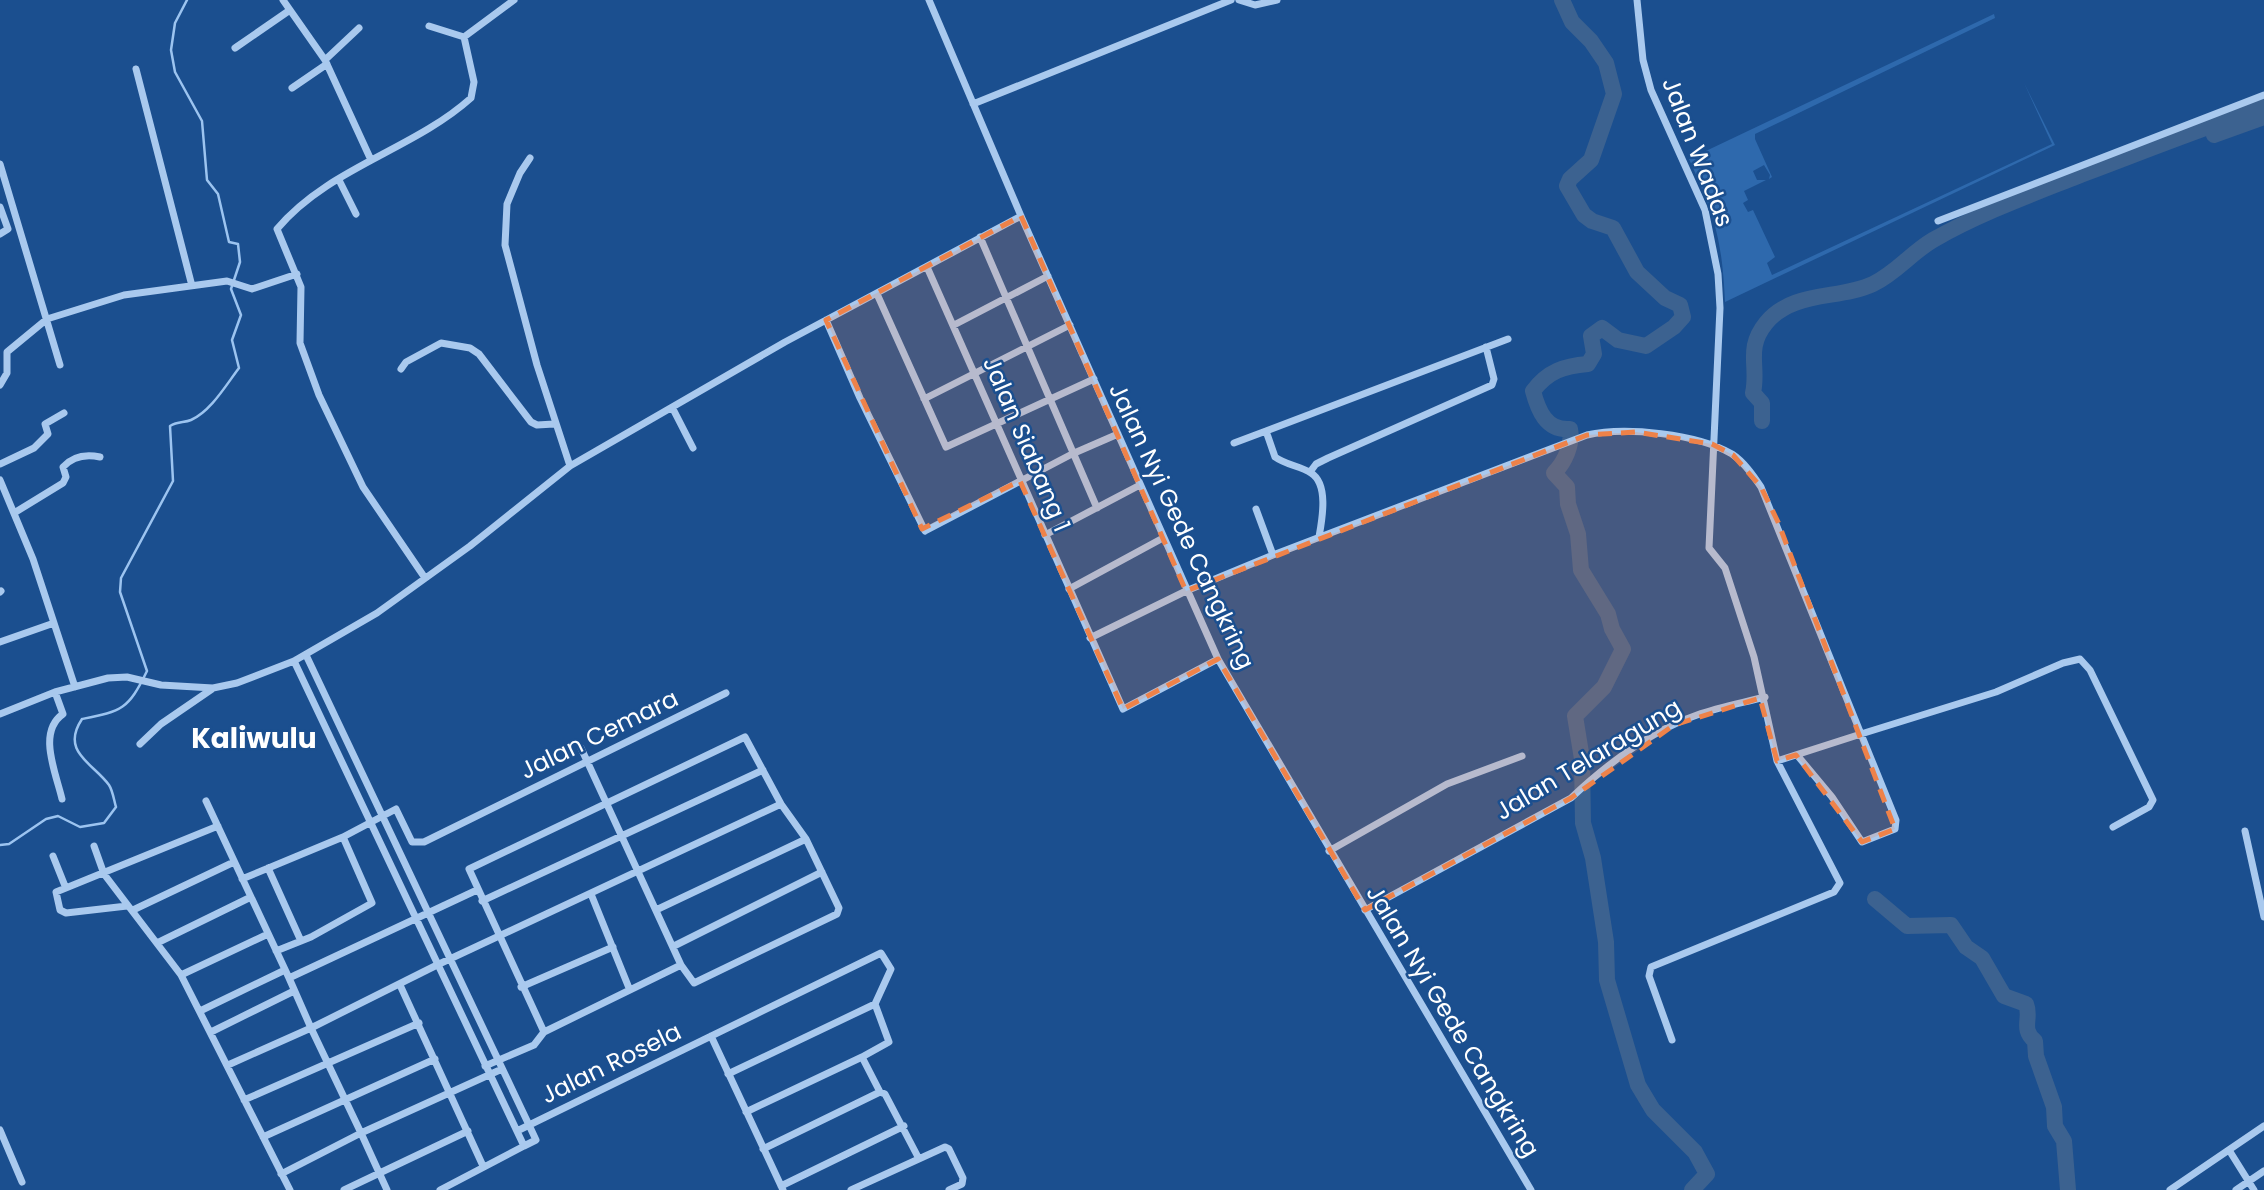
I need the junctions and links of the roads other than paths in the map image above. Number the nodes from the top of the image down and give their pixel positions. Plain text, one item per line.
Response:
1 (283, 0) edge
2 (514, 0) edge
3 (929, 0) edge
4 (1231, 0) edge
5 (1239, 0) edge
6 (1277, 0) edge
7 (1637, 0) edge
8 (290, 10) junction
9 (429, 26) dead end
10 (359, 28) dead end
11 (464, 37) junction
12 (235, 48) dead end
13 (326, 62) junction
14 (136, 69) dead end
15 (292, 88) dead end
16 (2264, 95) edge
17 (973, 104) junction
18 (530, 158) dead end
19 (371, 160) junction
20 (0, 163) edge
21 (339, 180) junction
22 (0, 207) edge
23 (356, 214) dead end
24 (1021, 216) junction
25 (1938, 222) dead end
26 (0, 234) edge
27 (980, 237) junction
28 (927, 267) junction
29 (297, 274) junction
30 (1048, 276) junction
31 (192, 286) junction
32 (877, 294) junction
33 (1005, 296) junction
34 (47, 319) junction
35 (826, 320) junction
36 (954, 325) junction
37 (1070, 325) junction
38 (1508, 339) dead end
39 (1486, 347) junction
40 (1026, 348) junction
41 (60, 365) dead end
42 (401, 369) dead end
43 (976, 375) junction
44 (1094, 379) junction
45 (0, 385) edge
46 (924, 399) junction
47 (1048, 400) junction
48 (672, 407) junction
49 (64, 412) dead end
50 (554, 424) junction
51 (998, 426) junction
52 (1266, 431) junction
53 (1118, 434) junction
54 (1234, 443) dead end
55 (1712, 444) junction
56 (693, 448) dead end
57 (1072, 454) junction
58 (100, 457) dead end
59 (0, 464) edge
60 (570, 466) junction
61 (1310, 472) junction
62 (0, 480) edge
63 (1020, 481) junction
64 (1140, 485) junction
65 (1097, 508) junction
66 (1256, 509) dead end
67 (14, 513) junction
68 (1045, 535) junction
69 (1319, 537) junction
70 (1163, 538) junction
71 (1273, 555) junction
72 (425, 578) junction
73 (1069, 589) junction
74 (1186, 591) junction
75 (54, 623) junction
76 (1090, 638) junction
77 (0, 642) edge
78 (306, 655) junction
79 (1218, 659) junction
80 (294, 661) junction
81 (75, 687) junction
82 (213, 688) junction
83 (55, 692) junction
84 (726, 693) dead end
85 (1765, 697) junction
86 (0, 714) edge
87 (1861, 734) junction
88 (140, 744) dead end
89 (581, 748) dead end
90 (1797, 755) junction
91 (1522, 756) dead end
92 (1777, 761) junction
93 (587, 762) junction
94 (763, 770) junction
95 (62, 799) dead end
96 (206, 800) dead end
97 (607, 803) junction
98 (781, 804) junction
99 (383, 815) junction
100 (370, 822) junction
101 (218, 826) junction
102 (2113, 827) dead end
103 (2245, 831) dead end
104 (622, 836) junction
105 (343, 837) junction
106 (806, 839) junction
107 (94, 846) dead end
108 (1329, 851) junction
109 (53, 856) dead end
110 (234, 862) junction
111 (268, 869) junction
112 (639, 872) junction
113 (822, 872) junction
114 (104, 874) junction
115 (242, 879) junction
116 (65, 887) junction
117 (477, 890) junction
118 (591, 894) junction
119 (251, 897) junction
120 (482, 901) junction
121 (130, 908) junction
122 (656, 910) junction
123 (1365, 910) junction
124 (429, 912) junction
125 (415, 917) junction
126 (2264, 917) edge
127 (268, 934) junction
128 (499, 937) junction
129 (301, 941) junction
130 (157, 943) junction
131 (674, 946) junction
132 (613, 947) junction
133 (276, 951) junction
134 (451, 958) junction
135 (437, 965) junction
136 (681, 965) junction
137 (285, 970) junction
138 (181, 975) junction
139 (289, 978) junction
140 (400, 985) junction
141 (522, 987) junction
142 (629, 988) junction
143 (294, 990) junction
144 (875, 1004) junction
145 (200, 1011) junction
146 (419, 1023) junction
147 (311, 1028) junction
148 (211, 1032) junction
149 (544, 1032) junction
150 (711, 1036) junction
151 (1672, 1040) dead end
152 (862, 1057) junction
153 (435, 1059) junction
154 (498, 1060) junction
155 (328, 1063) junction
156 (228, 1065) junction
157 (485, 1066) junction
158 (502, 1069) junction
159 (728, 1074) junction
160 (489, 1075) junction
161 (451, 1092) junction
162 (880, 1092) junction
163 (244, 1100) junction
164 (346, 1102) junction
165 (746, 1112) junction
166 (529, 1125) junction
167 (904, 1126) junction
168 (2264, 1126) edge
169 (0, 1130) edge
170 (468, 1131) junction
171 (517, 1131) junction
172 (360, 1133) junction
173 (263, 1137) junction
174 (524, 1146) junction
175 (764, 1149) junction
176 (2229, 1150) junction
177 (918, 1157) junction
178 (484, 1166) junction
179 (2264, 1171) edge
180 (379, 1173) junction
181 (281, 1174) junction
182 (22, 1181) dead end
183 (2249, 1182) junction
184 (782, 1188) edge
185 (290, 1190) edge
186 (344, 1190) edge
187 (387, 1190) edge
188 (440, 1190) edge
189 (852, 1190) edge
190 (951, 1190) edge
191 (1531, 1190) edge
192 (2170, 1190) edge
193 (2236, 1190) edge
194 (2254, 1190) edge

1 - 8 street
2 - 11 street
3 - 17 street, Jalan Nyi Gede Cangkring
4 - 17 street
5 - 6 street
7 - 55 street, Jalan Wadas
8 - 12 street
8 - 13 street
9 - 11 street
10 - 13 street
11 - 19 street
13 - 15 street
13 - 19 street
14 - 31 street
16 - 25 street
17 - 24 street, Jalan Nyi Gede Cangkring
18 - 50 street
19 - 21 street
20 - 34 street
21 - 23 street
21 - 29 street
22 - 26 street
24 - 27 street
24 - 30 street, Jalan Nyi Gede Cangkring
27 - 28 street
27 - 33 street
28 - 32 street
28 - 36 street, Jalan Siabang 1
29 - 31 street
29 - 72 street
30 - 33 street
30 - 37 street, Jalan Nyi Gede Cangkring
31 - 34 street
32 - 35 street
32 - 46 street
33 - 36 street
33 - 40 street
34 - 41 street
34 - 45 street
35 - 48 street
35 - 63 street
36 - 43 street, Jalan Siabang 1
37 - 40 street
37 - 44 street, Jalan Nyi Gede Cangkring
38 - 39 street
39 - 52 street
39 - 61 street
40 - 43 street
40 - 47 street
42 - 50 street
43 - 46 street
43 - 51 street, Jalan Siabang 1
44 - 47 street
44 - 53 street, Jalan Nyi Gede Cangkring
46 - 51 street
47 - 51 street
47 - 57 street
48 - 56 street
48 - 60 street
49 - 59 street
50 - 60 street
51 - 63 street, Jalan Siabang 1
52 - 54 street
52 - 61 street
53 - 57 street
53 - 64 street, Jalan Nyi Gede Cangkring
55 - 69 street
55 - 85 street, Jalan Wadas
55 - 87 street
57 - 63 street
57 - 65 street
58 - 67 street
60 - 72 street
61 - 69 street
62 - 67 street
63 - 68 street, Jalan Siabang 1
64 - 65 street
64 - 70 street, Jalan Nyi Gede Cangkring
65 - 68 street
66 - 71 street
67 - 75 street
68 - 73 street, Jalan Siabang 1
69 - 71 street
70 - 73 street
70 - 74 street, Jalan Nyi Gede Cangkring
71 - 74 street
72 - 78 street
73 - 76 street, Jalan Siabang 1
74 - 76 street
74 - 79 street, Jalan Nyi Gede Cangkring
75 - 77 street
75 - 81 street
76 - 79 street, Jalan Siabang 1
78 - 80 street
78 - 99 street
79 - 108 street, Jalan Nyi Gede Cangkring
80 - 82 street
80 - 100 street
81 - 82 street
81 - 83 street
82 - 88 street
83 - 86 street
83 - 95 street
84 - 93 street, Jalan Cemara
85 - 92 street, Jalan Wadas
85 - 123 street, Jalan Telaragung
87 - 90 street
87 - 90 street
87 - 102 street
89 - 93 street
90 - 92 street
91 - 108 street
92 - 151 street, Jalan Wadas
93 - 97 street
93 - 99 street, Jalan Cemara
94 - 97 street
94 - 98 street
94 - 104 street
96 - 101 street
97 - 104 street
97 - 117 street
98 - 106 street
98 - 112 street
99 - 100 street
99 - 124 street
100 - 105 street
100 - 125 street
101 - 110 street
101 - 114 street
103 - 126 street
104 - 112 street
104 - 120 street
105 - 111 street
105 - 129 street
106 - 113 street
106 - 122 street
107 - 114 street
108 - 123 street, Jalan Nyi Gede Cangkring
109 - 116 street
110 - 115 street
110 - 121 street
111 - 115 street
111 - 129 street
112 - 118 street
112 - 122 street
113 - 131 street
113 - 136 street
114 - 116 street
114 - 121 street
115 - 119 street
116 - 121 street
117 - 120 street
117 - 124 street
118 - 128 street
118 - 132 street
119 - 127 street
119 - 130 street
120 - 128 street
121 - 130 street
122 - 131 street
123 - 191 street, Jalan Nyi Gede Cangkring
124 - 125 street
124 - 134 street
125 - 135 street
125 - 139 street
127 - 133 street
127 - 138 street
128 - 134 street
128 - 141 street
129 - 133 street
130 - 138 street
131 - 136 street
132 - 141 street
132 - 142 street
133 - 137 street
134 - 135 street
134 - 154 street
135 - 140 street
135 - 157 street
136 - 142 street
137 - 139 street
137 - 145 street
138 - 145 street
139 - 143 street
140 - 146 street
140 - 147 street
141 - 149 street
142 - 149 street
143 - 147 street
143 - 148 street
144 - 150 street, Jalan Rosela
144 - 152 street
144 - 159 street
145 - 148 street
146 - 153 street
146 - 155 street
147 - 155 street
147 - 156 street
148 - 156 street
149 - 154 street
150 - 159 street
150 - 166 street, Jalan Rosela
152 - 162 street
152 - 165 street
153 - 161 street
153 - 164 street
154 - 157 street
154 - 158 street
155 - 163 street
155 - 164 street
156 - 163 street
157 - 160 street
158 - 160 street
158 - 166 street
159 - 165 street
160 - 161 street
160 - 171 street
161 - 170 street
161 - 172 street
162 - 167 street
162 - 175 street
163 - 173 street
164 - 172 street
164 - 173 street
165 - 175 street
166 - 171 street, Jalan Rosela
166 - 174 street
167 - 177 street
167 - 184 street
168 - 176 street
169 - 182 street
170 - 178 street
170 - 180 street
171 - 174 street
172 - 180 street
172 - 181 street
173 - 181 street
174 - 178 street
175 - 184 street
176 - 183 street
176 - 192 street
177 - 189 street
177 - 190 street
178 - 188 street
179 - 183 street
180 - 186 street
180 - 187 street
181 - 185 street
183 - 193 street
183 - 194 street

